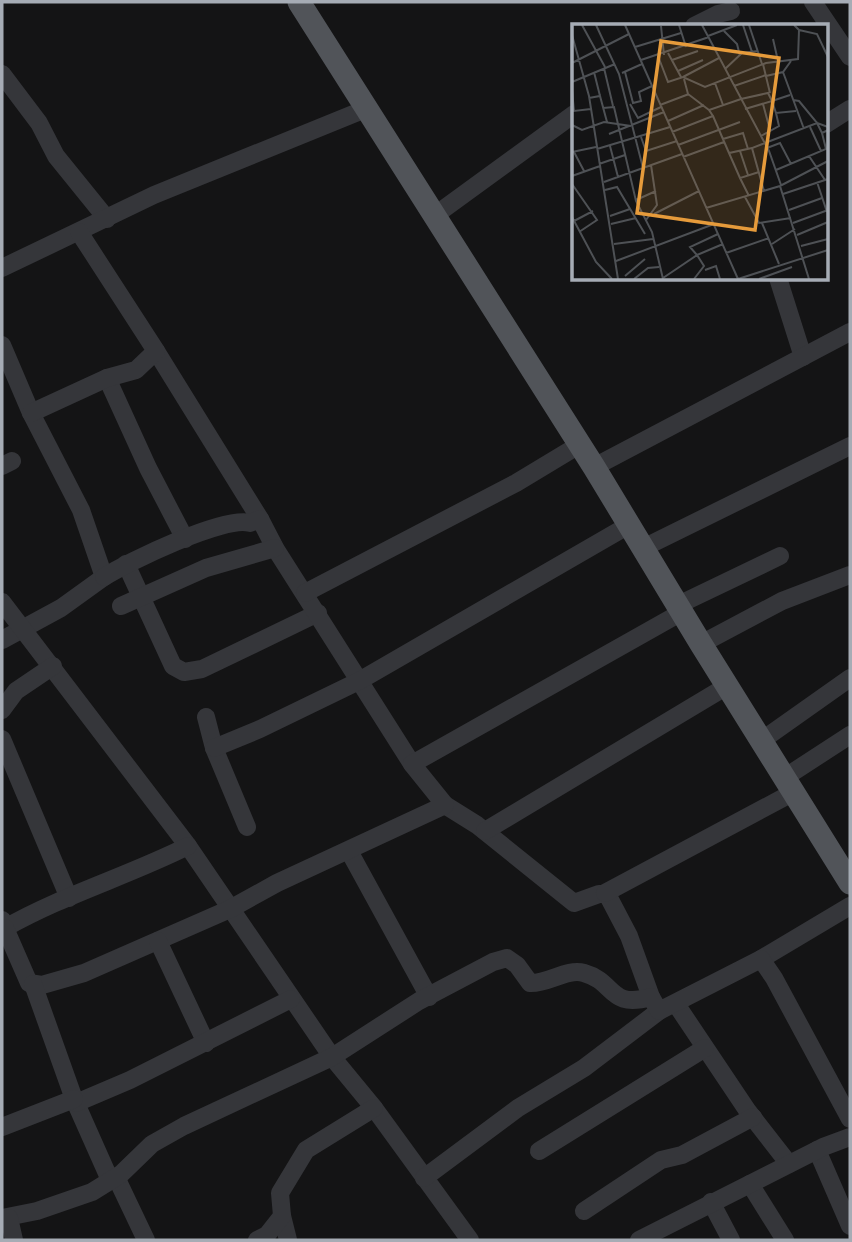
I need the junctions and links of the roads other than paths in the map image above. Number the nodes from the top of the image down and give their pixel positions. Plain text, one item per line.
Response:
1 (299, 2) edge
2 (813, 2) edge
3 (730, 13) edge
4 (698, 24) edge
5 (847, 46) edge
6 (2, 75) edge
7 (368, 108) junction
8 (850, 110) edge
9 (572, 115) edge
10 (828, 123) edge
11 (434, 216) junction
12 (107, 219) junction
13 (79, 232) junction
14 (2, 268) edge
15 (779, 280) edge
16 (850, 332) edge
17 (2, 345) edge
18 (156, 351) junction
19 (803, 357) junction
20 (107, 378) junction
21 (31, 413) junction
22 (579, 445) junction
23 (850, 446) edge
24 (594, 467) junction
25 (260, 519) junction
26 (629, 525) junction
27 (184, 539) junction
28 (275, 548) junction
29 (643, 548) junction
30 (780, 556) dead end
31 (126, 564) junction
32 (850, 575) edge
33 (104, 577) junction
34 (305, 593) junction
35 (142, 597) junction
36 (2, 602) edge
37 (121, 606) dead end
38 (680, 608) junction
39 (317, 613) junction
40 (23, 629) junction
41 (2, 640) edge
42 (701, 644) junction
43 (52, 666) junction
44 (850, 678) edge
45 (359, 681) junction
46 (727, 687) junction
47 (2, 710) edge
48 (206, 718) dead end
49 (850, 735) edge
50 (2, 738) edge
51 (761, 741) junction
52 (214, 748) junction
53 (412, 764) junction
54 (789, 785) junction
55 (444, 805) junction
56 (247, 827) dead end
57 (485, 831) junction
58 (188, 846) junction
59 (349, 851) junction
60 (850, 884) edge
61 (605, 893) junction
62 (69, 898) junction
63 (850, 906) edge
64 (230, 909) junction
65 (3, 926) edge
66 (158, 941) junction
67 (761, 959) junction
68 (33, 984) junction
69 (429, 996) junction
70 (291, 999) junction
71 (662, 1004) junction
72 (206, 1043) junction
73 (705, 1048) junction
74 (332, 1057) junction
75 (75, 1101) junction
76 (373, 1108) junction
77 (753, 1117) junction
78 (850, 1119) edge
79 (2, 1127) edge
80 (850, 1137) edge
81 (817, 1150) junction
82 (539, 1151) dead end
83 (789, 1164) junction
84 (113, 1178) junction
85 (424, 1178) junction
86 (750, 1184) junction
87 (710, 1202) junction
88 (584, 1211) dead end
89 (282, 1216) junction
90 (5, 1218) edge
91 (850, 1226) edge
92 (671, 1233) edge
93 (14, 1240) edge
94 (146, 1240) edge
95 (257, 1240) edge
96 (288, 1240) edge
97 (470, 1240) edge
98 (639, 1240) edge
99 (731, 1240) edge
100 (785, 1240) edge

1 - 7 main road
2 - 5 street
3 - 4 street
6 - 12 street
7 - 11 main road
7 - 12 street
8 - 10 street
9 - 11 street
11 - 22 main road
12 - 13 street
13 - 14 street
13 - 18 street
15 - 19 street
16 - 19 street
17 - 21 street
18 - 20 street
18 - 25 street
19 - 24 street
20 - 21 street
20 - 27 street
21 - 33 street
22 - 24 main road
22 - 34 street
23 - 29 street
24 - 26 main road
25 - 27 street
25 - 28 street
26 - 29 main road
26 - 45 street
27 - 31 street
28 - 34 street
28 - 35 street
29 - 38 main road
30 - 38 street
31 - 33 street
31 - 35 street
32 - 42 street
33 - 40 street
34 - 39 street
35 - 37 street
35 - 39 street
36 - 40 street
38 - 42 main road
38 - 53 street
39 - 45 street
40 - 41 street
40 - 43 street
42 - 46 main road
43 - 47 street
43 - 58 street
44 - 51 street
45 - 52 street
45 - 53 street
46 - 51 main road
46 - 57 street
48 - 52 street
49 - 54 street
50 - 62 street
51 - 54 main road
52 - 56 street
53 - 55 street
54 - 60 main road
54 - 61 street
55 - 57 street
55 - 59 street
57 - 61 street
58 - 62 street
58 - 64 street
59 - 64 street
59 - 69 street
61 - 71 street
62 - 65 street
63 - 67 street
64 - 66 street
64 - 70 street
65 - 68 street
66 - 68 street
66 - 72 street
67 - 71 street
67 - 78 street
68 - 75 street
69 - 71 street
69 - 74 street
70 - 72 street
70 - 74 street
71 - 73 street
71 - 85 street
72 - 75 street
73 - 77 street
73 - 82 street
74 - 76 street
74 - 84 street
75 - 79 street
75 - 84 street
76 - 85 street
76 - 89 street
77 - 83 street
77 - 88 street
80 - 81 street
81 - 83 street
81 - 91 street
83 - 86 street
84 - 90 street
84 - 94 street
85 - 97 street
86 - 87 street
86 - 100 street
87 - 92 street
87 - 99 street
89 - 95 street
89 - 96 street
90 - 93 street
92 - 98 street

